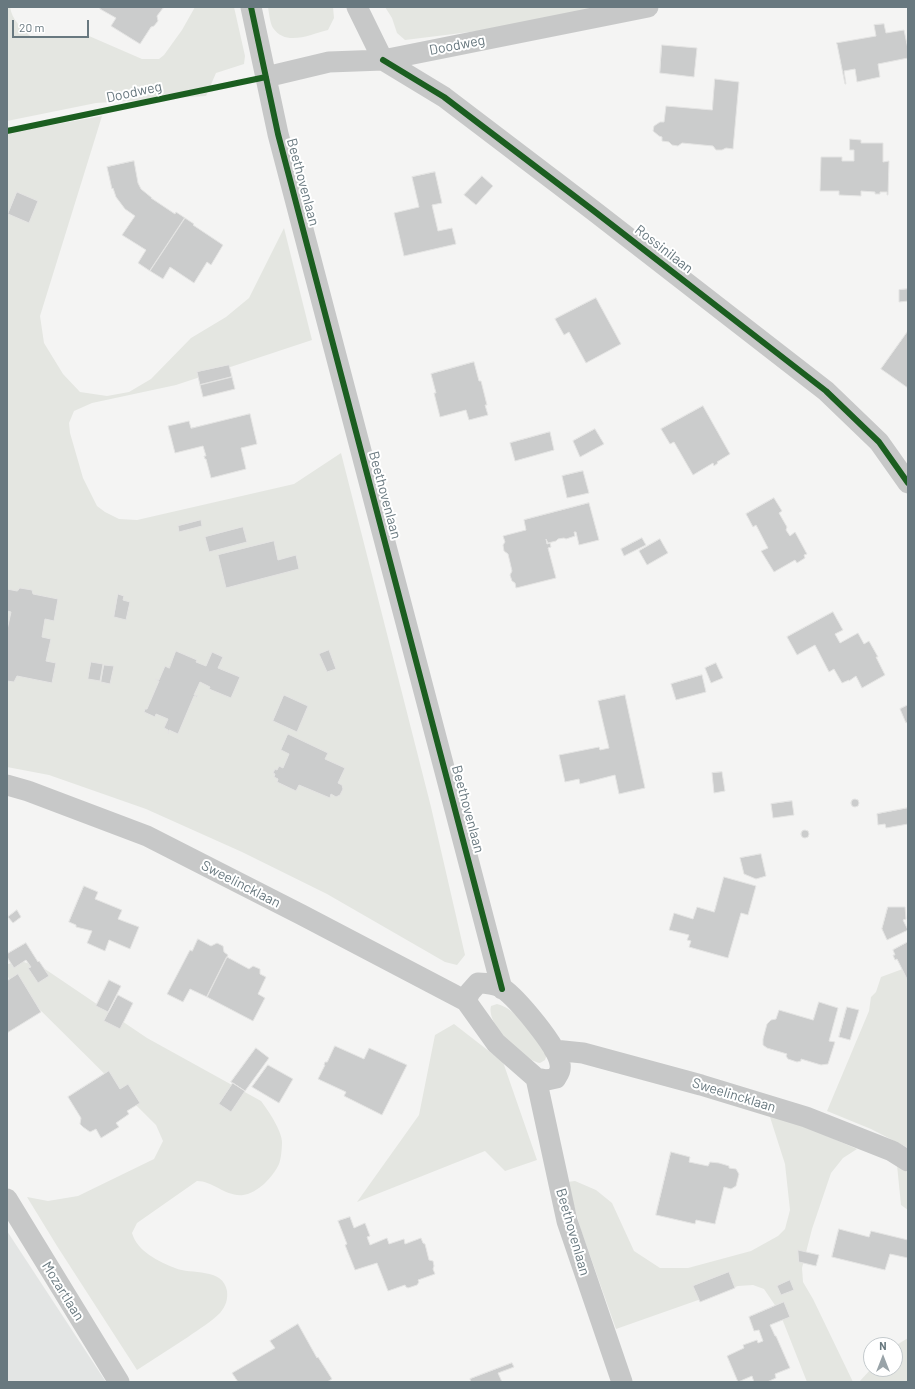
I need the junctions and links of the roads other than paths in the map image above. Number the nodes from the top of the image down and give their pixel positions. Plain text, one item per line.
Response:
1 (251, 7) edge
2 (357, 7) edge
3 (648, 7) edge
4 (383, 60) junction
5 (266, 77) junction
6 (879, 442) junction
7 (908, 456) edge
8 (908, 483) edge
9 (7, 785) edge
10 (502, 989) junction
11 (466, 1001) junction
12 (554, 1050) junction
13 (536, 1078) junction
14 (908, 1161) edge
15 (7, 1199) edge
16 (119, 1382) edge
17 (622, 1382) edge

1 - 5 street, Beethovenlaan
2 - 4 street
3 - 4 street, Doodweg
4 - 5 street, Doodweg
4 - 6 street, Rossinilaan
5 - 10 street, Beethovenlaan
6 - 7 street, Rossinilaan
6 - 8 street, Rossinilaan
9 - 11 street, Sweelincklaan
10 - 11 street
10 - 12 street
11 - 13 street, Sweelincklaan
12 - 13 street
12 - 14 street, Sweelincklaan
13 - 17 street, Beethovenlaan
15 - 16 street, Mozartlaan

